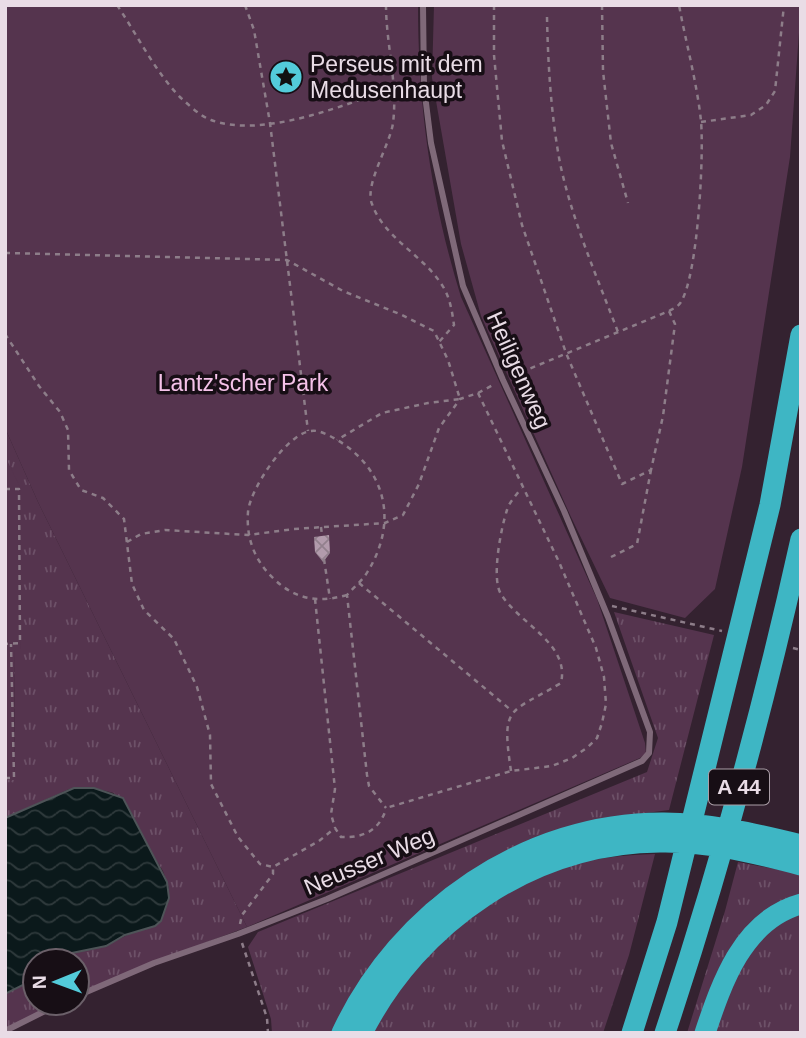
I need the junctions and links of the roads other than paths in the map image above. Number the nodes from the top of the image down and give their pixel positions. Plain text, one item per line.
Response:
1 (423, 5) edge
2 (801, 335) edge
3 (801, 539) edge
4 (650, 732) joint
5 (637, 833) junction
6 (801, 845) edge
7 (765, 846) junction
8 (801, 865) edge
9 (801, 904) edge
10 (657, 958) junction
11 (91, 990) edge
12 (33, 1017) edge
13 (5, 1031) edge
14 (342, 1033) edge
15 (362, 1033) edge
16 (617, 1033) edge
17 (632, 1033) edge
18 (664, 1033) edge
19 (705, 1033) edge

1 - 4 lane, Heiligenweg
2 - 10 highway, A 44
3 - 18 highway, A 44
4 - 11 lane, Neusser Weg
5 - 7 highway
5 - 14 highway
5 - 15 highway
6 - 7 highway
7 - 8 highway
9 - 19 highway
10 - 16 highway
10 - 17 highway, A 44
12 - 13 lane

